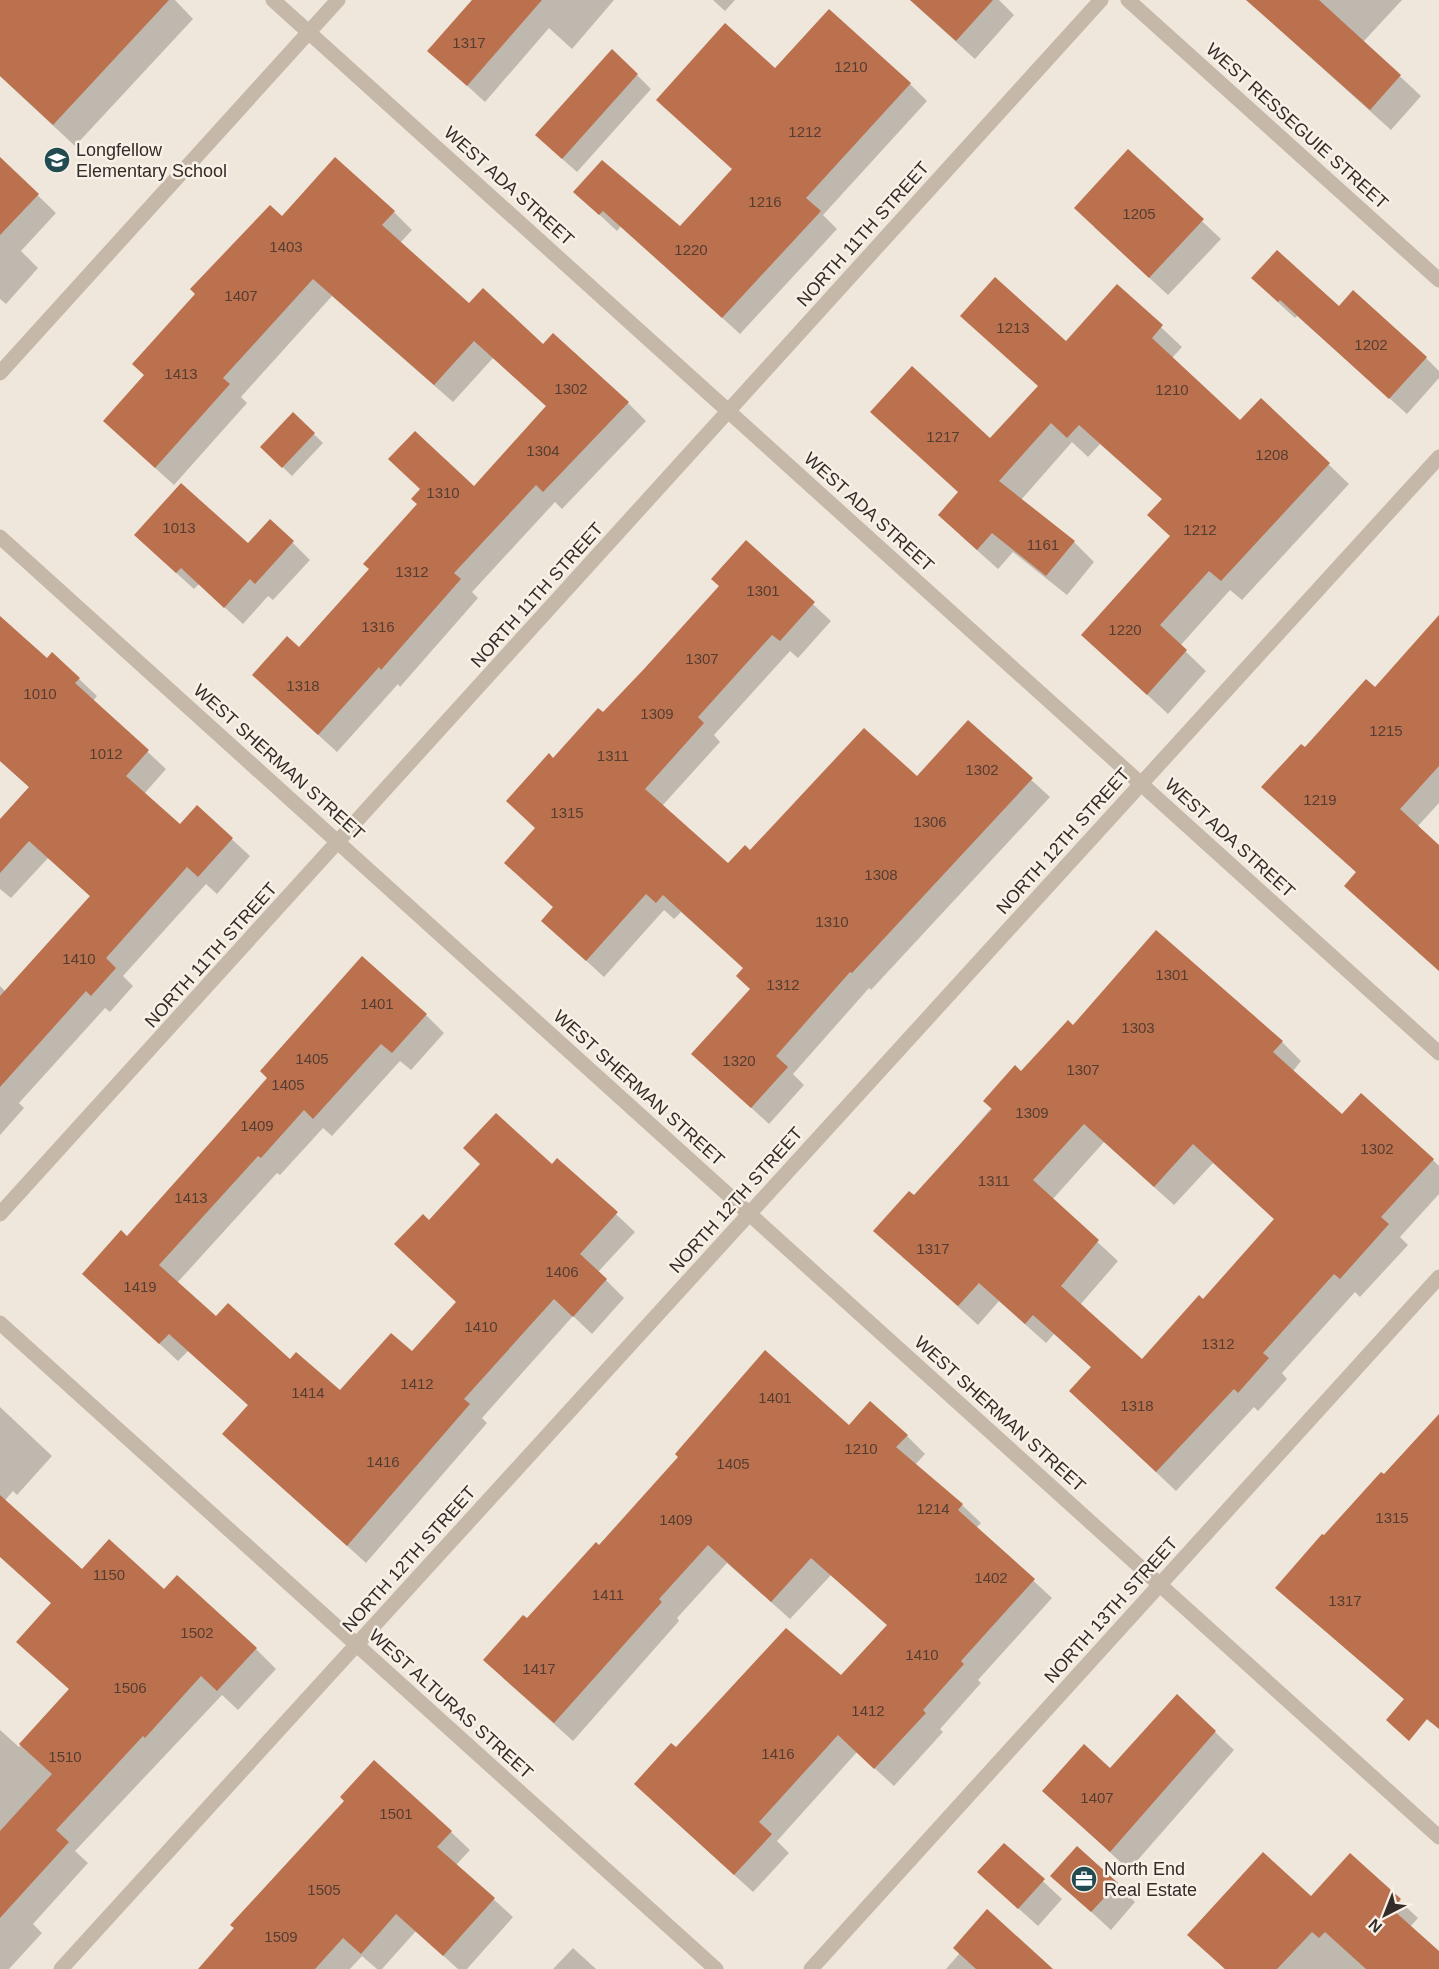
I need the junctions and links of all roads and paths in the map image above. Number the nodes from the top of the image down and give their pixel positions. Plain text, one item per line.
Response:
1 (273, 0) edge
2 (338, 0) edge
3 (1101, 0) edge
4 (1128, 0) edge
5 (309, 32) junction
6 (1439, 280) edge
7 (0, 373) edge
8 (728, 412) junction
9 (1439, 457) edge
10 (0, 537) edge
11 (1141, 784) junction
12 (339, 843) junction
13 (1439, 1053) edge
14 (0, 1214) edge
15 (750, 1214) junction
16 (1439, 1277) edge
17 (0, 1323) edge
18 (1160, 1585) junction
19 (357, 1645) junction
20 (1439, 1837) edge
21 (62, 1969) edge
22 (716, 1969) edge
23 (811, 1969) edge

1 - 5 street, WEST ADA STREET
2 - 5 street
3 - 8 street, NORTH 11TH STREET
4 - 6 street, WEST RESSEGUIE STREET
5 - 7 street
5 - 8 street, WEST ADA STREET
8 - 11 street, WEST ADA STREET
8 - 12 street, NORTH 11TH STREET
9 - 11 street, NORTH 12TH STREET
10 - 12 street, WEST SHERMAN STREET
11 - 13 street, WEST ADA STREET
11 - 15 street, NORTH 12TH STREET
12 - 14 street, NORTH 11TH STREET
12 - 15 street, WEST SHERMAN STREET
15 - 18 street, WEST SHERMAN STREET
15 - 19 street, NORTH 12TH STREET
16 - 18 street, NORTH 13TH STREET
17 - 19 street, WEST ALTURAS STREET
18 - 20 street, WEST SHERMAN STREET
18 - 23 street, NORTH 13TH STREET
19 - 21 street, NORTH 12TH STREET
19 - 22 street, WEST ALTURAS STREET

